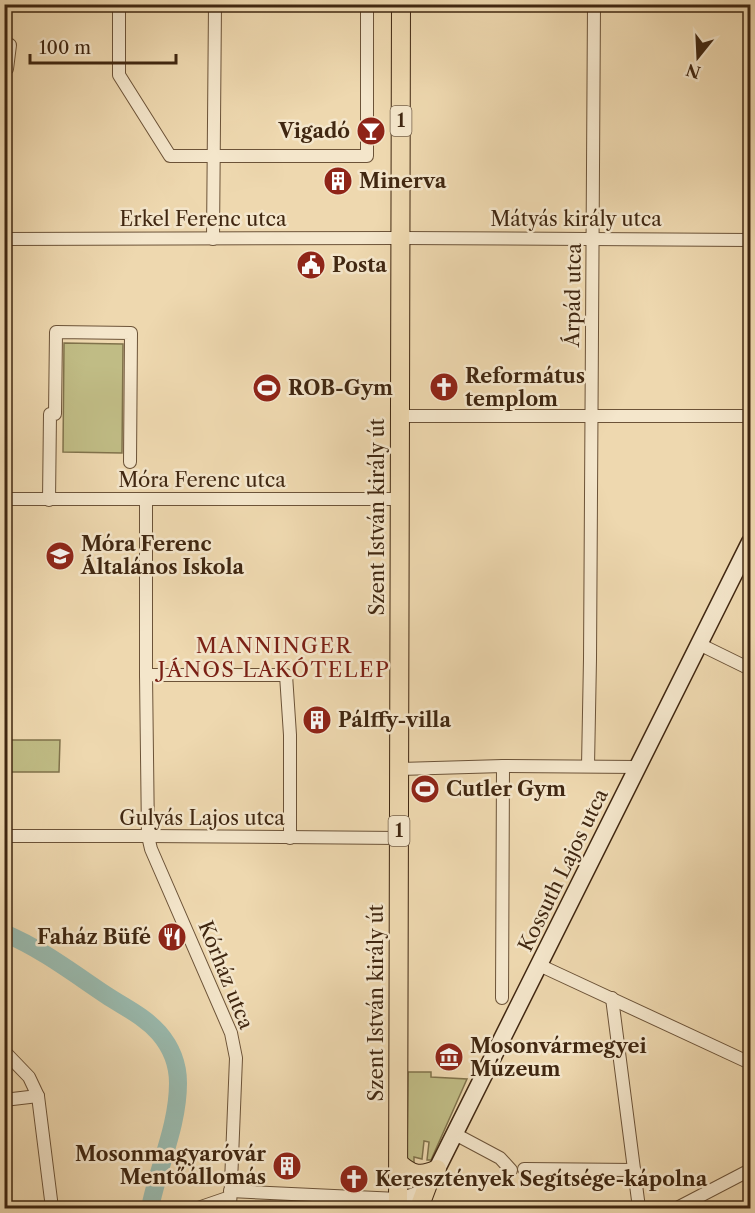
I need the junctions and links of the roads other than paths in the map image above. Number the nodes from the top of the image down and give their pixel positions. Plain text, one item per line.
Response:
1 (119, 4) edge
2 (215, 4) edge
3 (367, 4) edge
4 (401, 4) edge
5 (594, 4) edge
6 (10, 45) dead end
7 (7, 69) dead end
8 (215, 157) junction
9 (401, 238) junction
10 (4, 239) edge
11 (213, 239) junction
12 (593, 239) junction
13 (750, 240) edge
14 (400, 416) junction
15 (591, 416) junction
16 (750, 416) edge
17 (130, 462) dead end
18 (400, 499) junction
19 (4, 500) edge
20 (50, 500) junction
21 (146, 500) junction
22 (750, 542) edge
23 (699, 644) junction
24 (750, 669) edge
25 (146, 675) junction
26 (503, 766) junction
27 (588, 766) junction
28 (638, 767) junction
29 (400, 769) junction
30 (4, 836) edge
31 (148, 836) junction
32 (290, 838) junction
33 (399, 838) junction
34 (539, 965) junction
35 (502, 998) dead end
36 (612, 998) junction
37 (4, 1051) edge
38 (750, 1063) edge
39 (38, 1096) junction
40 (4, 1100) edge
41 (455, 1134) junction
42 (399, 1163) junction
43 (524, 1169) dead end
44 (511, 1170) dead end
45 (634, 1170) junction
46 (750, 1170) edge
47 (433, 1176) junction
48 (230, 1199) edge
49 (398, 1204) edge
50 (52, 1209) edge
51 (198, 1209) edge
52 (419, 1209) edge
53 (639, 1209) edge
54 (677, 1209) edge

1 - 8 street
2 - 8 street
3 - 8 street
4 - 9 main road, Szent István király út / 1
5 - 12 street, Árpád utca
6 - 7 street
8 - 11 street
9 - 11 street, Erkel Ferenc utca
9 - 12 street, Mátyás király utca
9 - 14 main road, Szent István király út / 1
10 - 11 street, Erkel Ferenc utca
12 - 13 street, Mátyás király utca
12 - 15 street, Árpád utca
14 - 15 street
14 - 18 main road, Szent István király út / 1
15 - 16 street
15 - 27 street, Árpád utca
17 - 20 street
18 - 21 street, Móra Ferenc utca
18 - 29 main road, Szent István király út / 1
19 - 20 street, Móra Ferenc utca
20 - 21 street, Móra Ferenc utca
21 - 25 street, Kórház utca
22 - 23 main road, Kossuth Lajos utca
23 - 24 street
23 - 28 main road, Kossuth Lajos utca
25 - 31 street, Kórház utca
25 - 32 street
26 - 27 street
26 - 29 street
26 - 35 street
27 - 28 street
28 - 34 main road, Kossuth Lajos utca
29 - 33 main road, Szent István király út / 1
30 - 31 street, Gulyás Lajos utca
31 - 32 street, Gulyás Lajos utca
31 - 48 street, Kórház utca
32 - 33 street, Gulyás Lajos utca
33 - 42 main road, Szent István király út / 1
34 - 36 street
34 - 41 main road, Kossuth Lajos utca
36 - 38 street
36 - 45 street
37 - 39 street
39 - 40 street
39 - 50 street
41 - 44 street
41 - 47 main road, Kossuth Lajos utca
42 - 47 main road
42 - 49 main road, Szent István király út / 1
43 - 45 street
45 - 53 street
46 - 54 street
47 - 49 main road
47 - 52 main road
48 - 49 street
48 - 51 street

